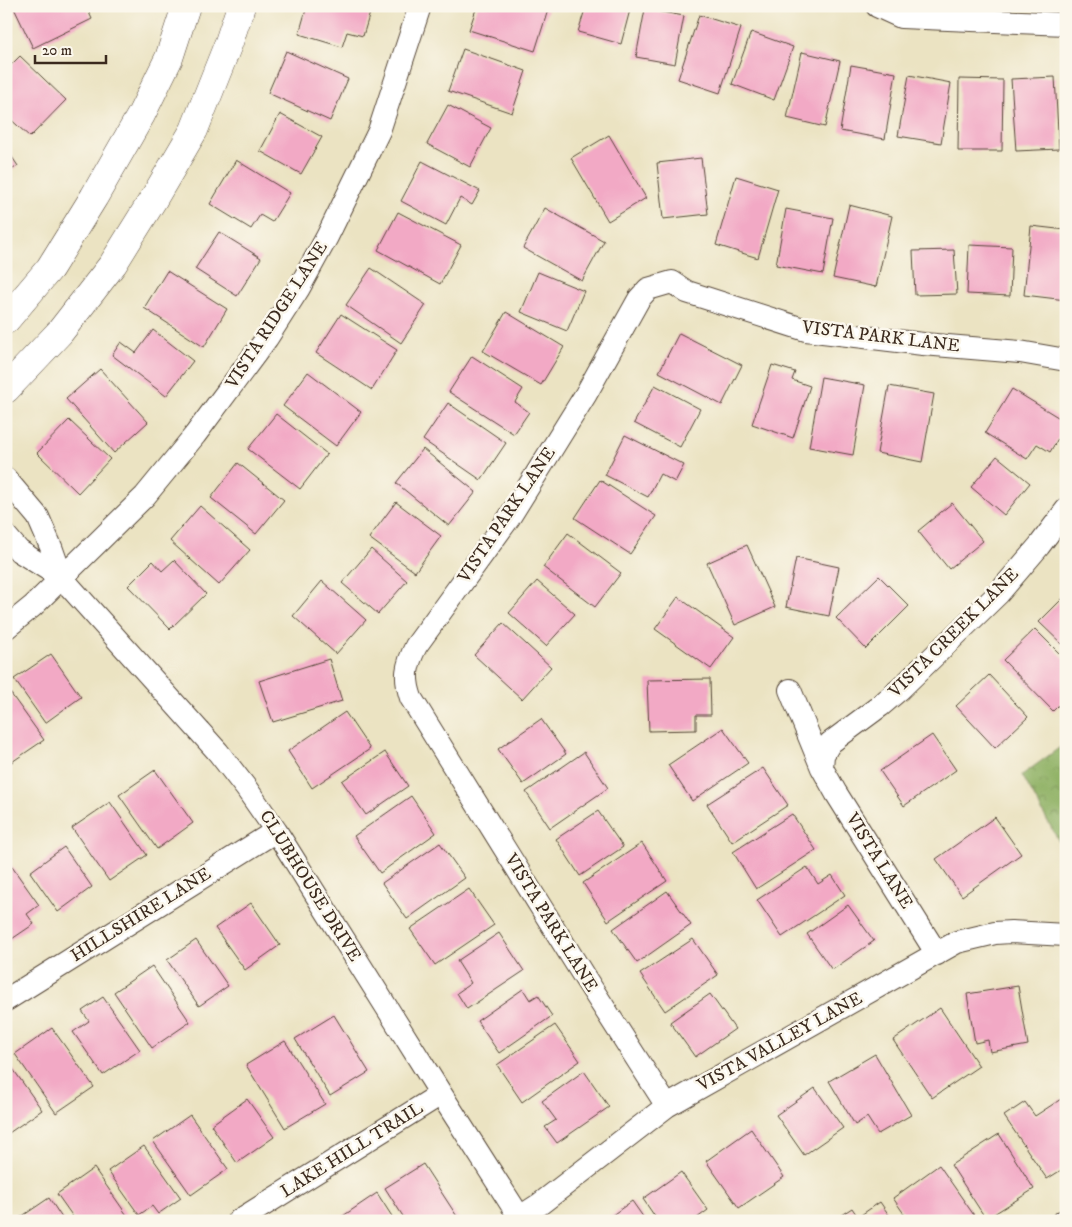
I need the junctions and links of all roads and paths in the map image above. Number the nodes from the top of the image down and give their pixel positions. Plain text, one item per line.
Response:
1 (186, 6) edge
2 (241, 6) edge
3 (420, 6) edge
4 (877, 6) edge
5 (1066, 24) edge
6 (6, 320) edge
7 (1066, 360) edge
8 (6, 389) edge
9 (6, 479) edge
10 (1066, 510) edge
11 (6, 536) edge
12 (62, 578) junction
13 (6, 628) edge
14 (790, 690) dead end
15 (822, 768) junction
16 (276, 831) junction
17 (1066, 935) edge
18 (937, 954) junction
19 (6, 1000) edge
20 (441, 1094) junction
21 (667, 1106) junction
22 (521, 1219) edge
23 (238, 1221) edge

1 - 6 main road
2 - 8 main road
3 - 12 street, VISTA RIDGE LANE
4 - 5 street
7 - 21 street, VISTA PARK LANE
9 - 12 street, CLUBHOUSE DRIVE
10 - 15 street, VISTA CREEK LANE
11 - 12 street, CLUBHOUSE DRIVE
12 - 13 street, VISTA RIDGE LANE
12 - 16 street, CLUBHOUSE DRIVE
14 - 15 street, VISTA LANE
15 - 18 street, VISTA LANE
16 - 19 street, HILLSHIRE LANE
16 - 20 street, CLUBHOUSE DRIVE
17 - 18 street, VISTA VALLEY LANE
18 - 21 street, VISTA VALLEY LANE
20 - 22 street, CLUBHOUSE DRIVE
20 - 23 street, LAKE HILL TRAIL
21 - 22 street, VISTA VALLEY LANE

